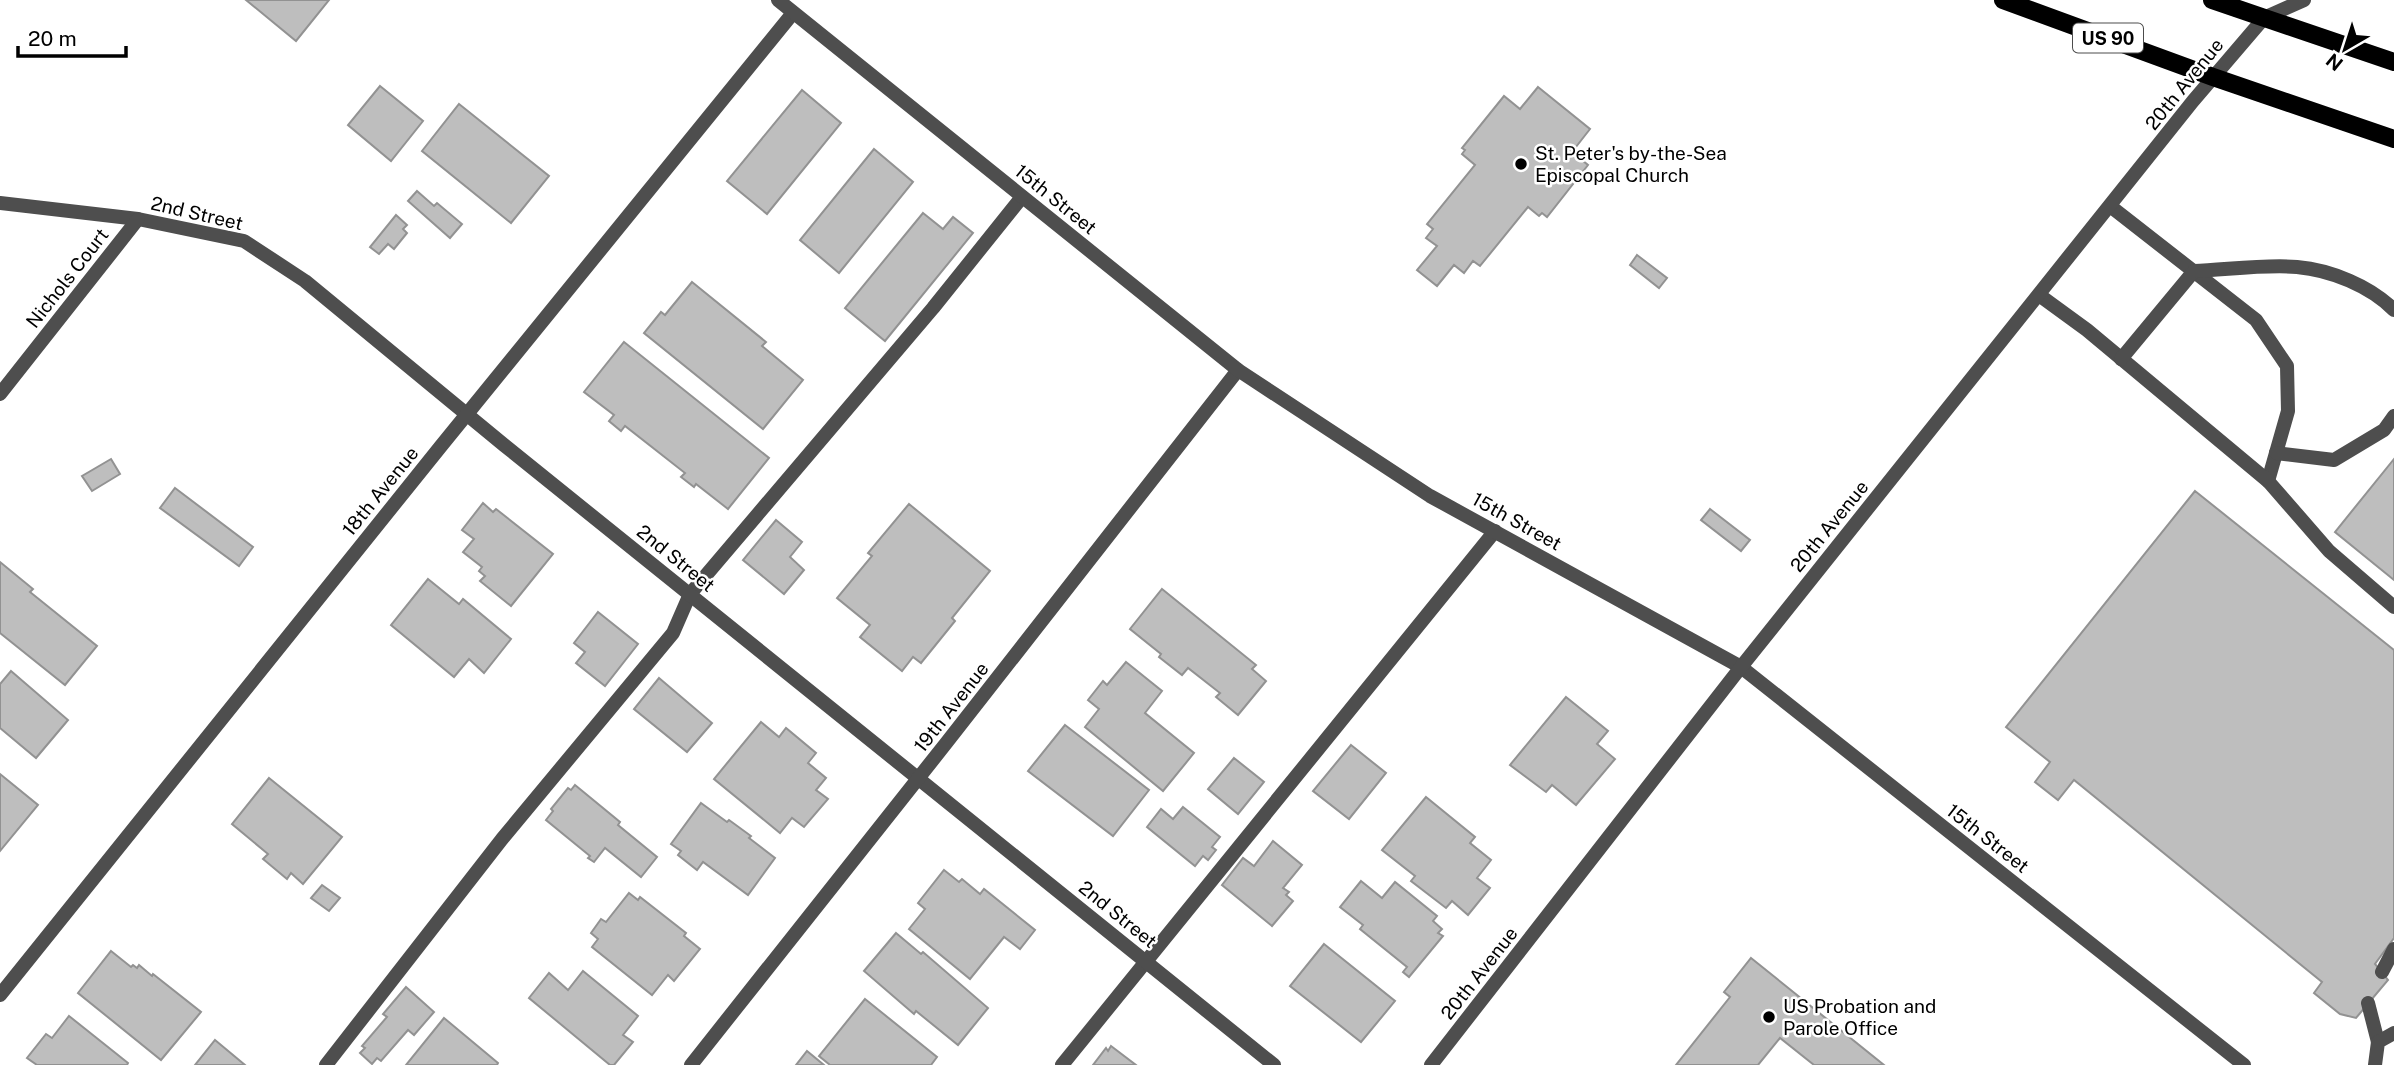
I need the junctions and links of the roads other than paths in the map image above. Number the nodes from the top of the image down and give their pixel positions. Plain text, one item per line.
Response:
1 (778, 0) edge
2 (2003, 0) edge
3 (2212, 0) edge
4 (2304, 0) edge
5 (2265, 9) edge
6 (793, 13) junction
7 (2394, 62) edge
8 (2213, 77) junction
9 (2394, 139) edge
10 (1023, 197) junction
11 (0, 203) edge
12 (2110, 206) junction
13 (138, 219) junction
14 (2194, 271) junction
15 (2039, 295) junction
16 (2394, 310) edge
17 (2121, 359) junction
18 (1238, 370) junction
19 (0, 394) edge
20 (466, 414) junction
21 (2394, 416) edge
22 (2277, 453) junction
23 (2268, 481) junction
24 (1496, 531) junction
25 (690, 594) junction
26 (2394, 607) edge
27 (1741, 667) junction
28 (919, 778) junction
29 (2394, 949) edge
30 (1146, 961) junction
31 (2382, 972) dead end
32 (0, 995) edge
33 (2368, 1003) dead end
34 (2394, 1034) edge
35 (2378, 1042) junction
36 (326, 1065) edge
37 (691, 1065) edge
38 (1062, 1065) edge
39 (1274, 1065) edge
40 (1432, 1065) edge
41 (2244, 1065) edge
42 (2375, 1065) edge

1 - 6 street, 15th Street
2 - 8 main road, US 90
3 - 5 main road
4 - 5 street, 20th Avenue
5 - 7 main road
5 - 8 street, 20th Avenue
6 - 10 street, 15th Street
6 - 20 street, 18th Avenue
8 - 9 main road, US 90
8 - 12 street, 20th Avenue
10 - 18 street, 15th Street
10 - 25 street
11 - 13 street, 2nd Street
12 - 14 street
12 - 15 street, 20th Avenue
13 - 19 street, Nichols Court
13 - 20 street, 2nd Street
14 - 16 street
14 - 17 street
14 - 22 street
15 - 17 street
15 - 27 street, 20th Avenue
17 - 23 street
18 - 24 street, 15th Street
18 - 28 street, 19th Avenue
20 - 25 street, 2nd Street
20 - 32 street, 18th Avenue
21 - 22 street
22 - 23 street
23 - 26 street
24 - 27 street, 15th Street
24 - 30 street
25 - 28 street, 2nd Street
25 - 36 street
27 - 40 street, 20th Avenue
27 - 41 street, 15th Street
28 - 30 street, 2nd Street
28 - 37 street, 19th Avenue
29 - 31 street
30 - 38 street
30 - 39 street, 2nd Street
33 - 35 street
34 - 35 street
35 - 42 street

